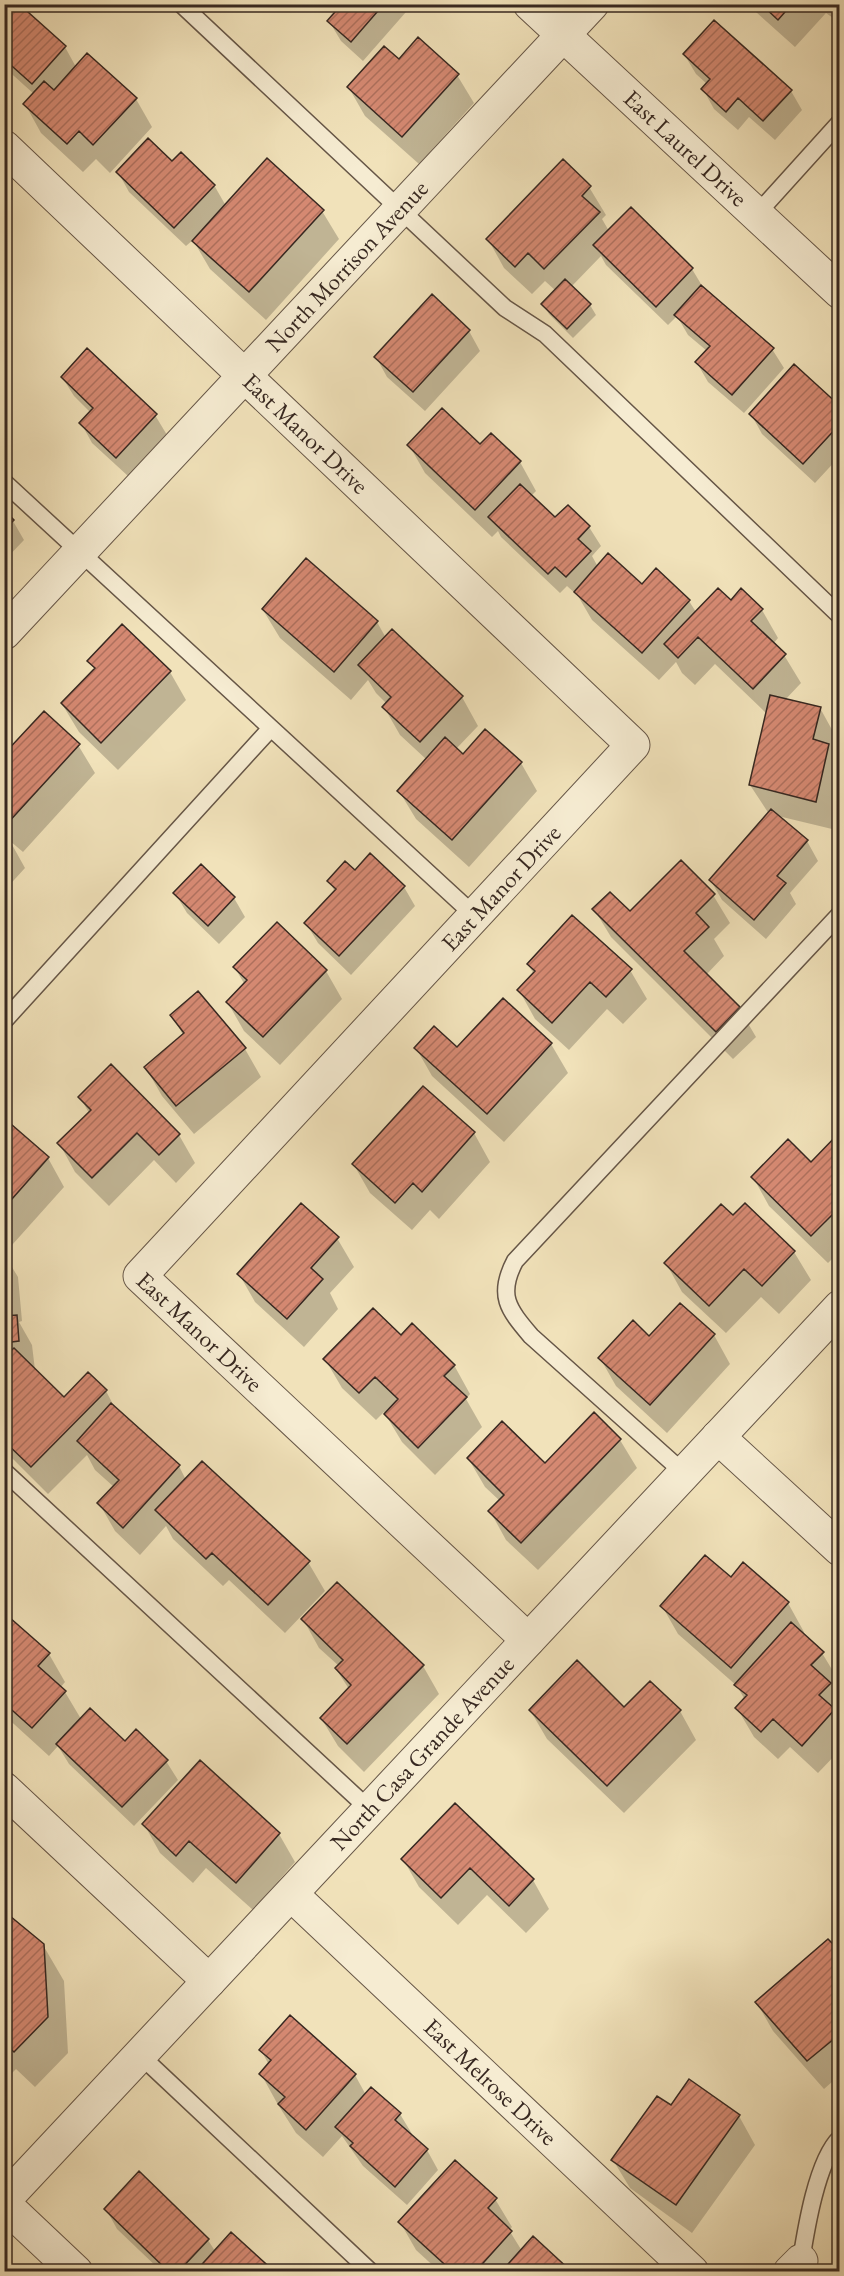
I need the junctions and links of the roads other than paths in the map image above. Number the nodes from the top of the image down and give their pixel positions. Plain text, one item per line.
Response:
1 (181, 4) edge
2 (530, 4) edge
3 (592, 4) edge
4 (563, 35) junction
5 (840, 122) edge
6 (4, 147) edge
7 (402, 209) junction
8 (756, 215) junction
9 (840, 292) edge
10 (247, 376) junction
11 (4, 482) edge
12 (81, 552) junction
13 (840, 615) edge
14 (4, 633) edge
15 (271, 728) junction
16 (840, 914) edge
17 (475, 916) junction
18 (4, 1021) edge
19 (840, 1306) edge
20 (718, 1437) junction
21 (4, 1471) edge
22 (684, 1473) junction
23 (840, 1549) edge
24 (528, 1640) junction
25 (4, 1789) edge
26 (370, 1810) junction
27 (291, 1894) junction
28 (209, 1981) junction
29 (140, 2055) junction
30 (840, 2138) edge
31 (4, 2202) edge
32 (796, 2266) edge
33 (76, 2271) edge
34 (371, 2271) edge
35 (692, 2271) edge

1 - 7 lane
2 - 4 street, East Laurel Drive
3 - 4 street, North Morrison Avenue
4 - 7 street, North Morrison Avenue
4 - 8 street, East Laurel Drive
5 - 8 lane
6 - 10 street, East Manor Drive
7 - 10 street, North Morrison Avenue
7 - 13 lane
8 - 9 street, East Laurel Drive
10 - 12 street, North Morrison Avenue
10 - 17 street, East Manor Drive
11 - 12 lane
12 - 14 street, North Morrison Avenue
12 - 15 lane
15 - 17 lane
15 - 18 lane
16 - 22 lane
17 - 24 street, East Manor Drive
19 - 20 street, North Casa Grande Avenue
20 - 22 street, North Casa Grande Avenue
20 - 23 street
21 - 26 lane
22 - 24 street, North Casa Grande Avenue
24 - 26 street, North Casa Grande Avenue
25 - 28 street
26 - 27 street, North Casa Grande Avenue
27 - 28 street, North Casa Grande Avenue
27 - 35 street, East Melrose Drive
28 - 29 street, North Casa Grande Avenue
29 - 31 street, North Casa Grande Avenue
29 - 34 lane
30 - 32 lane
31 - 33 street

